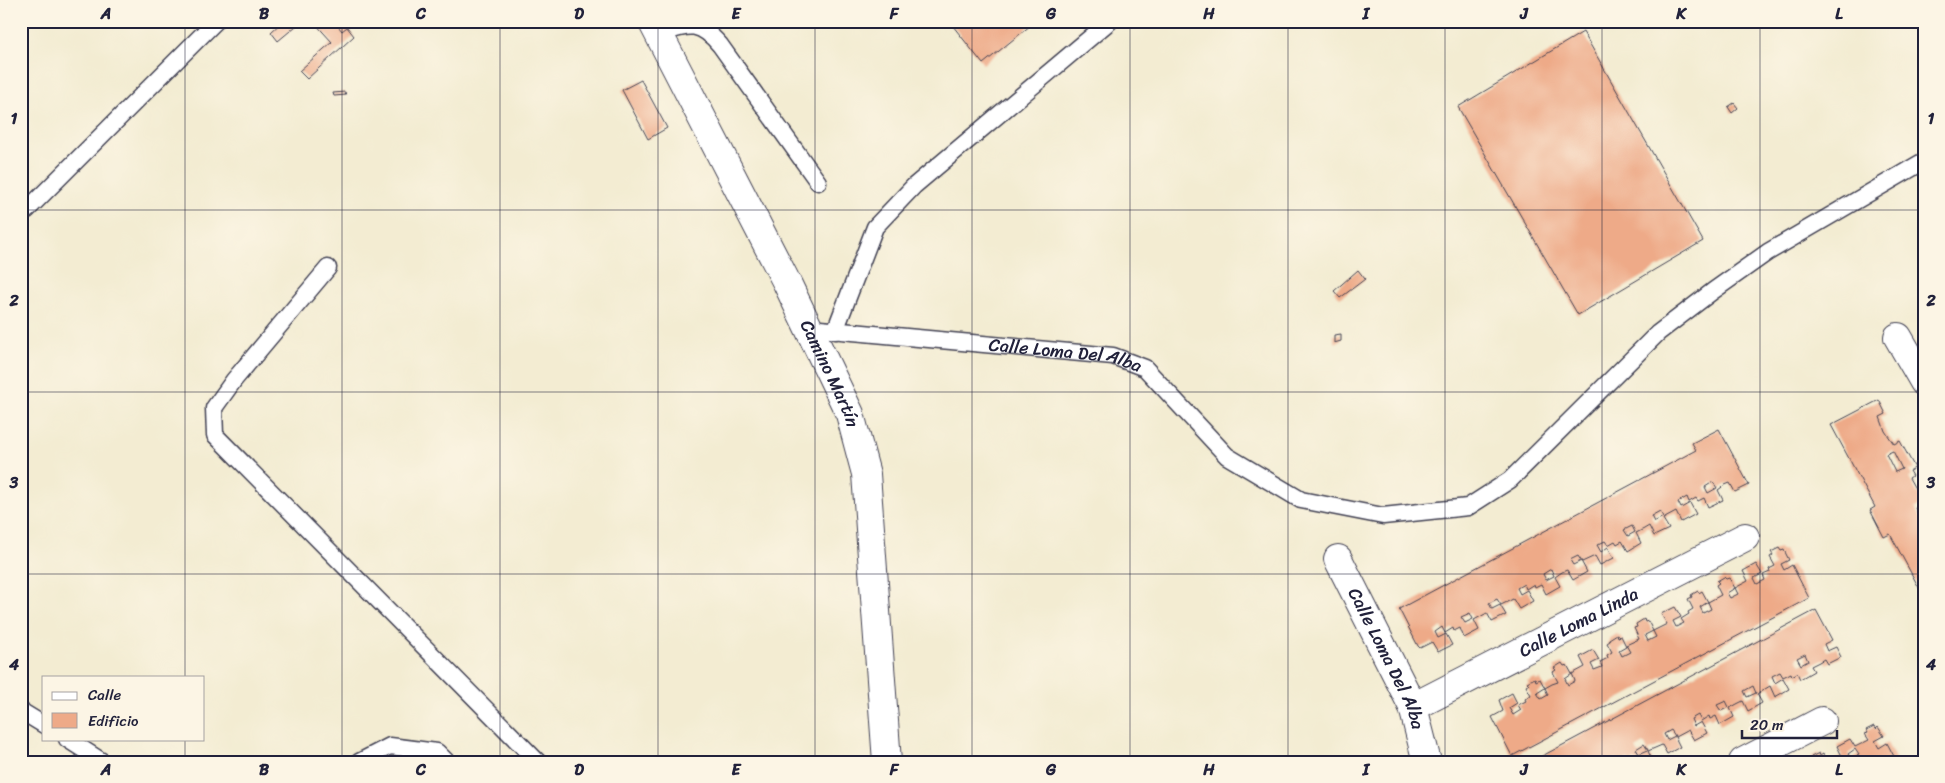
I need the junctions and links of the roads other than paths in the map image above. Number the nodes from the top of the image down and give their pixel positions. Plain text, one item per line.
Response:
1 (216, 21) edge
2 (1110, 21) edge
3 (655, 27) edge
4 (1924, 161) edge
5 (818, 182) dead end
6 (21, 213) edge
7 (328, 268) dead end
8 (822, 330) junction
9 (1898, 337) dead end
10 (1924, 382) edge
11 (1745, 538) dead end
12 (1338, 560) dead end
13 (1413, 707) junction
14 (21, 711) edge
15 (1822, 722) dead end
16 (42, 724) edge
17 (69, 740) edge
18 (368, 760) edge
19 (103, 762) edge
20 (447, 762) edge
21 (538, 762) edge
22 (887, 762) edge
23 (1427, 762) edge
24 (1743, 762) edge

1 - 6 lane
2 - 8 lane
3 - 5 lane
3 - 8 street, Camino Martín
4 - 8 lane, Calle Loma Del Alba
7 - 21 lane
8 - 22 street, Camino Martín
9 - 10 street
11 - 13 street, Calle Loma Linda
12 - 13 street, Calle Loma Del Alba
13 - 23 street, Calle Loma Del Alba
14 - 16 lane
15 - 24 street
17 - 19 lane
18 - 20 lane

